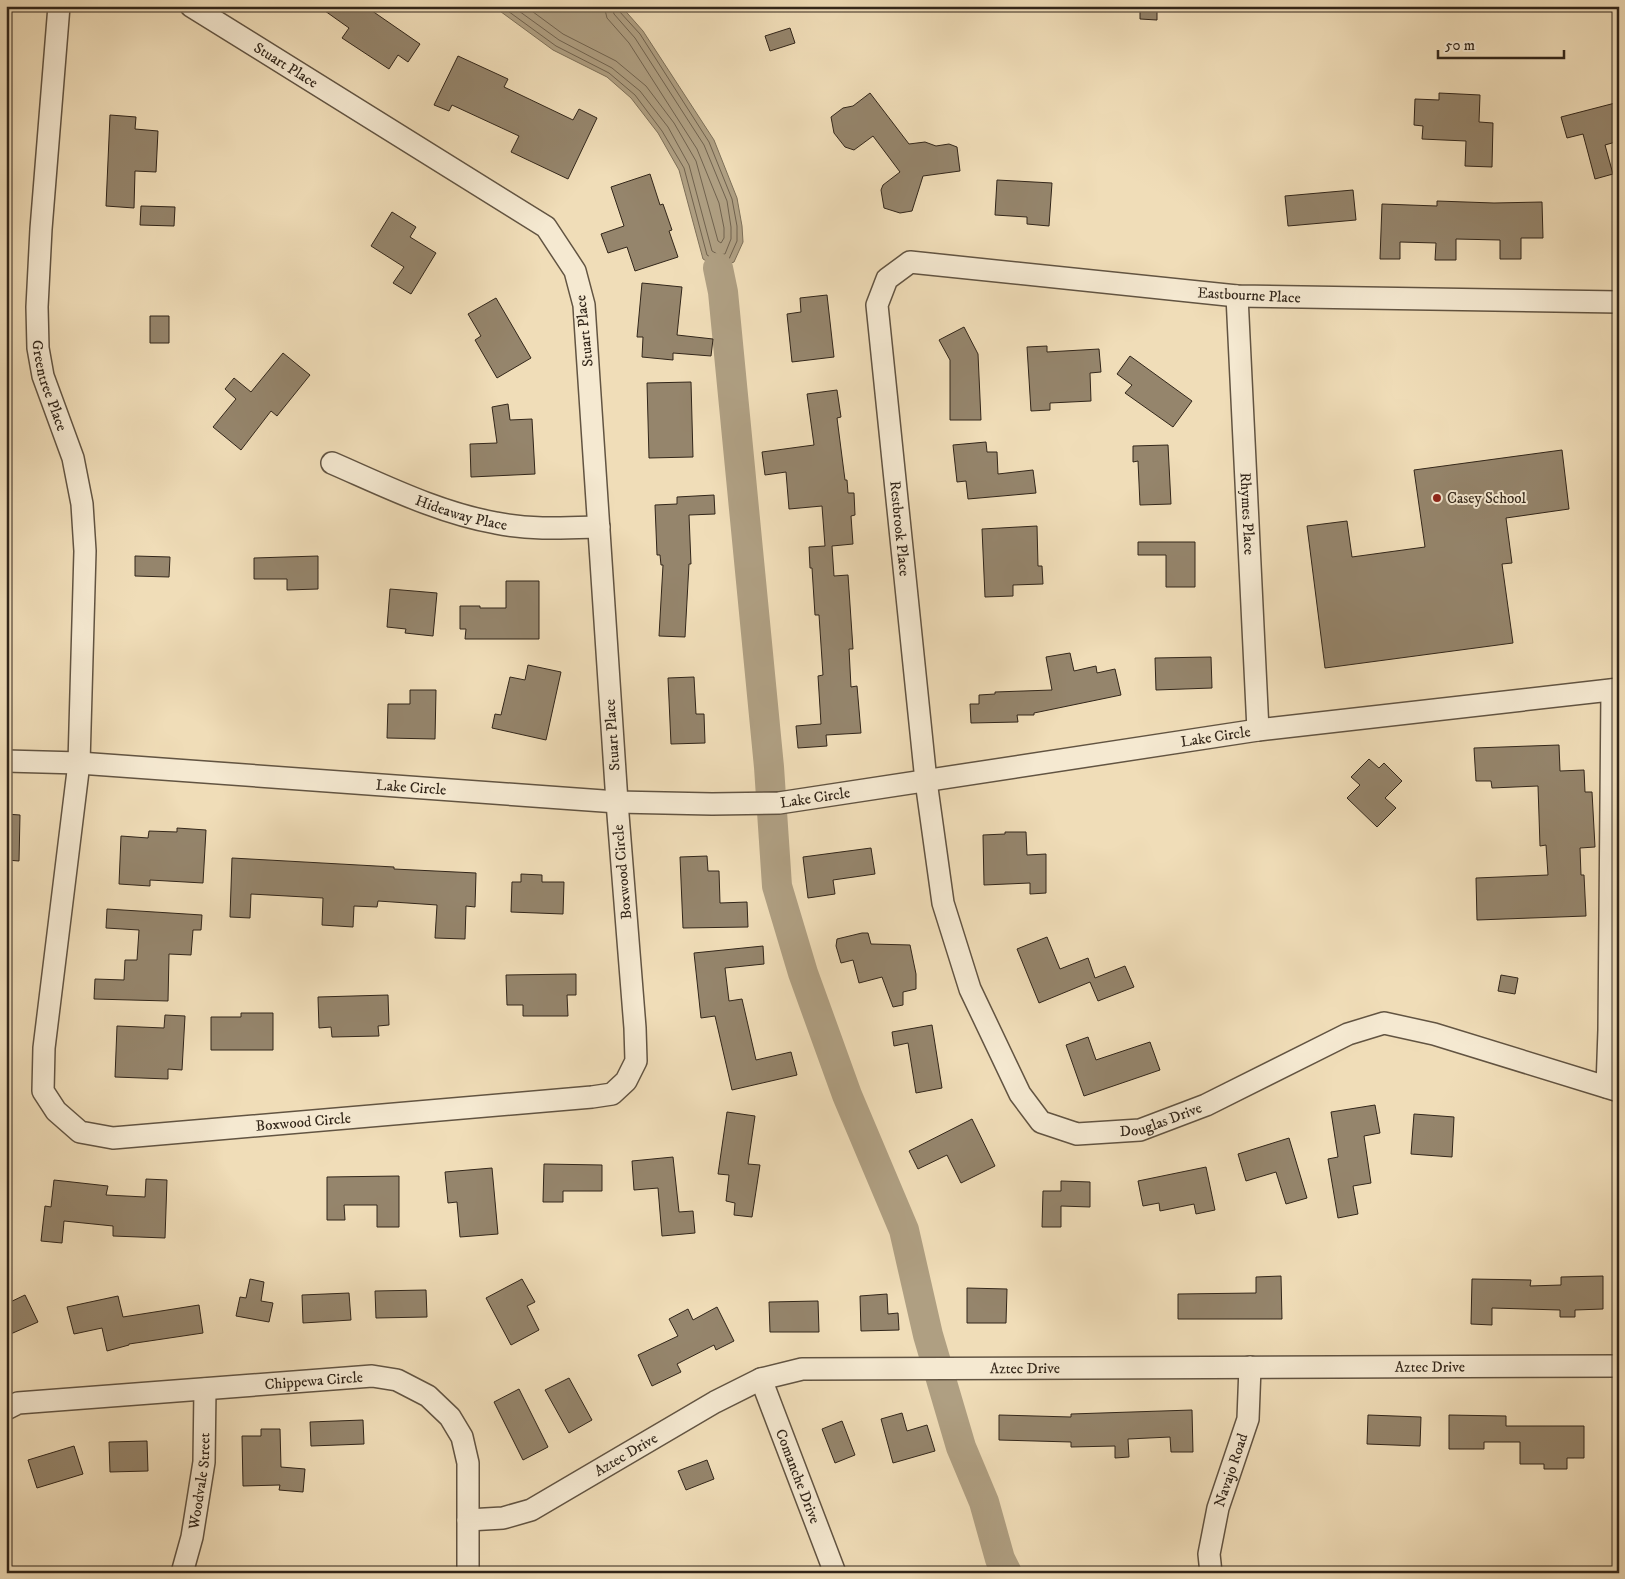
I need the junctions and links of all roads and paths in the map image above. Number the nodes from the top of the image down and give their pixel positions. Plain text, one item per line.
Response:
1 (59, 6) edge
2 (191, 6) edge
3 (887, 279) joint
4 (1236, 296) junction
5 (1619, 302) edge
6 (332, 462) dead end
7 (599, 526) junction
8 (1616, 690) edge
9 (1258, 730) junction
10 (1615, 748) edge
11 (6, 761) edge
12 (79, 763) junction
13 (926, 781) junction
14 (616, 802) junction
15 (1614, 1030) edge
16 (1613, 1089) edge
17 (1619, 1366) edge
18 (1250, 1367) junction
19 (761, 1379) junction
20 (204, 1389) junction
21 (6, 1408) edge
22 (468, 1520) junction
23 (182, 1573) edge
24 (468, 1573) edge
25 (835, 1573) edge
26 (1211, 1573) edge

1 - 12 street, Greentree Place
2 - 7 street, Stuart Place
3 - 4 street, Eastbourne Place
3 - 13 street, Restbrook Place
4 - 5 street, Eastbourne Place
4 - 9 street, Rhymes Place
6 - 7 street, Hideaway Place
7 - 14 street, Stuart Place
8 - 9 street, Lake Circle
8 - 10 street
9 - 13 street, Lake Circle
10 - 15 street
11 - 12 street, Lake Circle
12 - 14 street, Lake Circle
12 - 14 street, Boxwood Circle
13 - 14 street, Lake Circle
13 - 16 street, Douglas Drive
15 - 16 street
17 - 18 street, Aztec Drive
18 - 19 street, Aztec Drive
18 - 26 street, Navajo Road
19 - 22 street, Aztec Drive
19 - 25 street, Comanche Drive
20 - 21 street, Chippewa Circle
20 - 22 street, Chippewa Circle
20 - 23 street, Woodvale Street
22 - 24 street, Chippewa Circle

